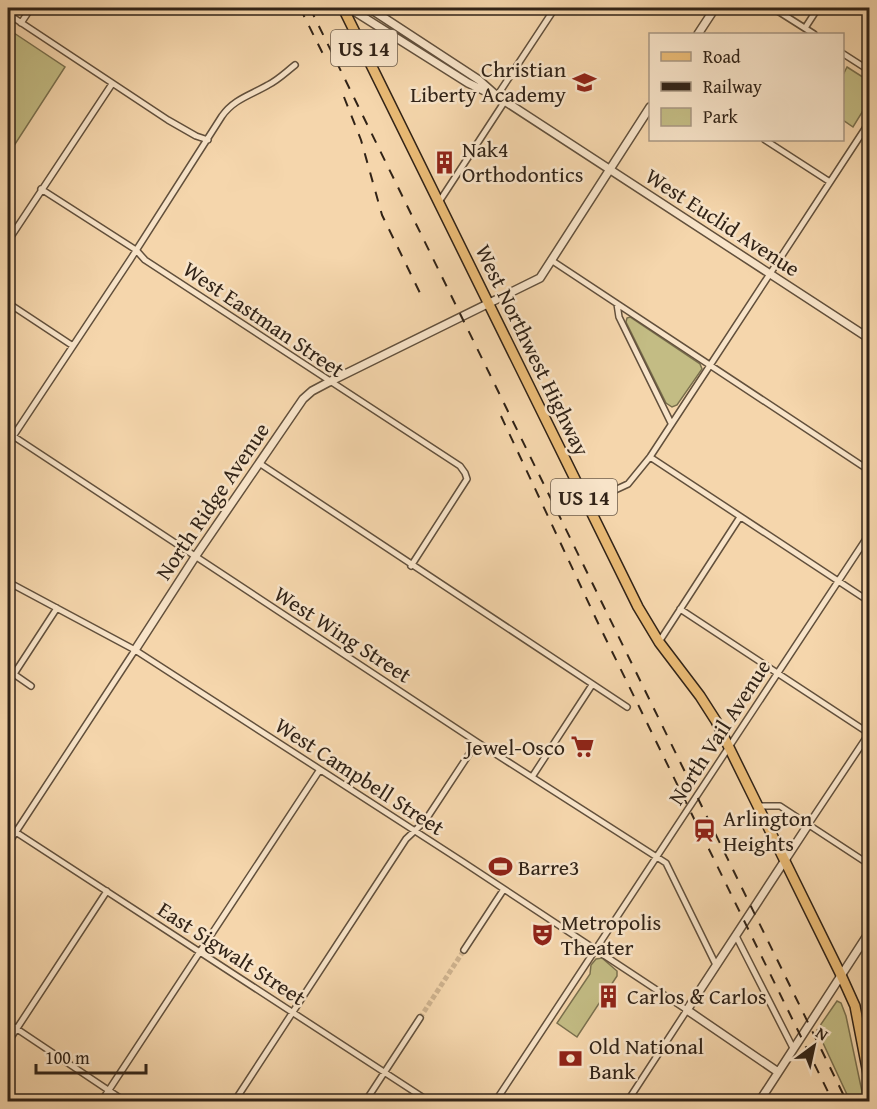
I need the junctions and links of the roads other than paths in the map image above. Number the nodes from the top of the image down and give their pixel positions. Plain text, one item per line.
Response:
1 (31, 8) edge
2 (344, 8) edge
3 (349, 8) edge
4 (369, 8) edge
5 (555, 8) edge
6 (715, 8) edge
7 (773, 8) edge
8 (818, 8) edge
9 (8, 14) edge
10 (21, 23) junction
11 (805, 28) junction
12 (699, 33) edge
13 (812, 33) edge
14 (844, 54) edge
15 (295, 65) dead end
16 (870, 71) edge
17 (112, 84) junction
18 (497, 96) junction
19 (505, 101) junction
20 (649, 110) edge
21 (870, 121) edge
22 (207, 140) junction
23 (767, 141) edge
24 (609, 169) junction
25 (830, 182) junction
26 (41, 189) junction
27 (439, 202) junction
28 (8, 241) edge
29 (136, 250) junction
30 (551, 260) junction
31 (770, 274) junction
32 (8, 303) edge
33 (617, 303) junction
34 (489, 304) junction
35 (868, 336) edge
36 (73, 346) junction
37 (709, 364) junction
38 (329, 382) junction
39 (671, 423) junction
40 (13, 436) junction
41 (8, 444) edge
42 (650, 457) junction
43 (260, 463) junction
44 (870, 471) edge
45 (587, 503) junction
46 (740, 517) junction
47 (870, 533) edge
48 (195, 557) junction
49 (411, 566) junction
50 (838, 581) junction
51 (8, 582) edge
52 (870, 602) edge
53 (57, 608) junction
54 (680, 609) junction
55 (659, 642) junction
56 (135, 650) junction
57 (8, 670) edge
58 (777, 673) junction
59 (14, 674) junction
60 (592, 685) junction
61 (31, 686) dead end
62 (627, 707) dead end
63 (869, 733) edge
64 (477, 742) junction
65 (728, 747) junction
66 (319, 771) junction
67 (532, 777) junction
68 (757, 806) junction
69 (808, 825) junction
70 (8, 826) edge
71 (415, 831) junction
72 (16, 832) junction
73 (8, 844) edge
74 (656, 857) junction
75 (784, 862) junction
76 (870, 865) edge
77 (504, 889) junction
78 (107, 891) junction
79 (870, 932) edge
80 (736, 936) junction
81 (596, 949) junction
82 (464, 950) tunnel mouth
83 (200, 951) junction
84 (716, 965) junction
85 (841, 975) junction
86 (687, 1010) junction
87 (292, 1012) junction
88 (420, 1018) tunnel mouth
89 (8, 1023) edge
90 (16, 1028) junction
91 (8, 1042) edge
92 (793, 1048) junction
93 (384, 1072) junction
94 (778, 1072) junction
95 (869, 1078) edge
96 (109, 1090) junction
97 (101, 1101) edge
98 (126, 1101) edge
99 (234, 1101) edge
100 (365, 1101) edge
101 (430, 1101) edge
102 (495, 1101) edge
103 (627, 1101) edge
104 (759, 1101) edge

1 - 10 street
2 - 27 main road, West Northwest Highway / US 14
3 - 18 street, West Euclid Avenue
4 - 18 street, West Euclid Avenue
5 - 18 street
6 - 12 street
7 - 11 street
8 - 11 street
9 - 10 street
10 - 17 street
11 - 13 street
14 - 16 street
15 - 22 street
17 - 22 street
17 - 26 street
18 - 19 street, West Euclid Avenue
19 - 24 street, West Euclid Avenue
19 - 27 street
20 - 24 street, North Ridge Avenue
21 - 25 street
22 - 29 street
23 - 25 street
24 - 30 street, North Ridge Avenue
24 - 31 street, West Euclid Avenue
25 - 31 street
26 - 28 street
26 - 29 street, West Eastman Street
27 - 34 main road, West Northwest Highway / US 14
29 - 36 street
29 - 38 street, West Eastman Street
30 - 33 street
30 - 34 street, North Ridge Avenue
31 - 35 street, West Euclid Avenue
31 - 37 street
32 - 36 street
33 - 37 street
33 - 39 street
34 - 38 street, North Ridge Avenue
34 - 45 main road, West Northwest Highway / US 14
36 - 40 street
37 - 39 street
37 - 44 street
38 - 43 street, North Ridge Avenue
38 - 49 street, West Eastman Street
39 - 42 street
40 - 41 street
40 - 48 street, West Wing Street
42 - 45 street
42 - 46 street
43 - 48 street, North Ridge Avenue
43 - 49 street
45 - 55 main road, West Northwest Highway / US 14
46 - 50 street
46 - 54 street
47 - 50 street, North Vail Avenue
48 - 56 street, North Ridge Avenue
48 - 64 street, West Wing Street
49 - 60 street
50 - 52 street
50 - 58 street, North Vail Avenue
51 - 53 street, West Campbell Street
53 - 56 street, West Campbell Street
53 - 59 street
54 - 55 street
54 - 58 street
55 - 65 main road, West Northwest Highway / US 14
56 - 66 street, West Campbell Street
56 - 72 street
57 - 59 street
58 - 63 street
58 - 65 street, North Vail Avenue
59 - 61 street
60 - 62 street
60 - 67 street
63 - 69 street
64 - 67 street, West Wing Street
64 - 71 street
65 - 68 main road, West Northwest Highway / US 14
65 - 74 street, North Vail Avenue
66 - 71 street, West Campbell Street
66 - 83 street
67 - 74 street, West Wing Street
68 - 69 street
68 - 75 main road, West Northwest Highway / US 14
69 - 75 street
69 - 76 street
70 - 72 street, East Sigwalt Street
71 - 77 street, West Campbell Street
71 - 87 street
72 - 73 street
72 - 78 street, East Sigwalt Street
74 - 81 street, North Vail Avenue
74 - 84 street, West Wing Street
75 - 80 street
75 - 85 main road, US 14
77 - 81 street, West Campbell Street
77 - 82 street
78 - 83 street, East Sigwalt Street
78 - 90 street
79 - 85 street
80 - 84 street
80 - 92 street
81 - 86 street, West Campbell Street
81 - 102 street, North Vail Avenue
83 - 87 street, East Sigwalt Street
83 - 96 street
84 - 86 street
85 - 92 street
85 - 95 main road, US 14
86 - 94 street
86 - 103 street
87 - 93 street, East Sigwalt Street
87 - 99 street
88 - 93 street
89 - 90 street
90 - 91 street
90 - 96 street
92 - 94 street
93 - 100 street
93 - 101 street, East Sigwalt Street
94 - 104 street
96 - 97 street
96 - 98 street

